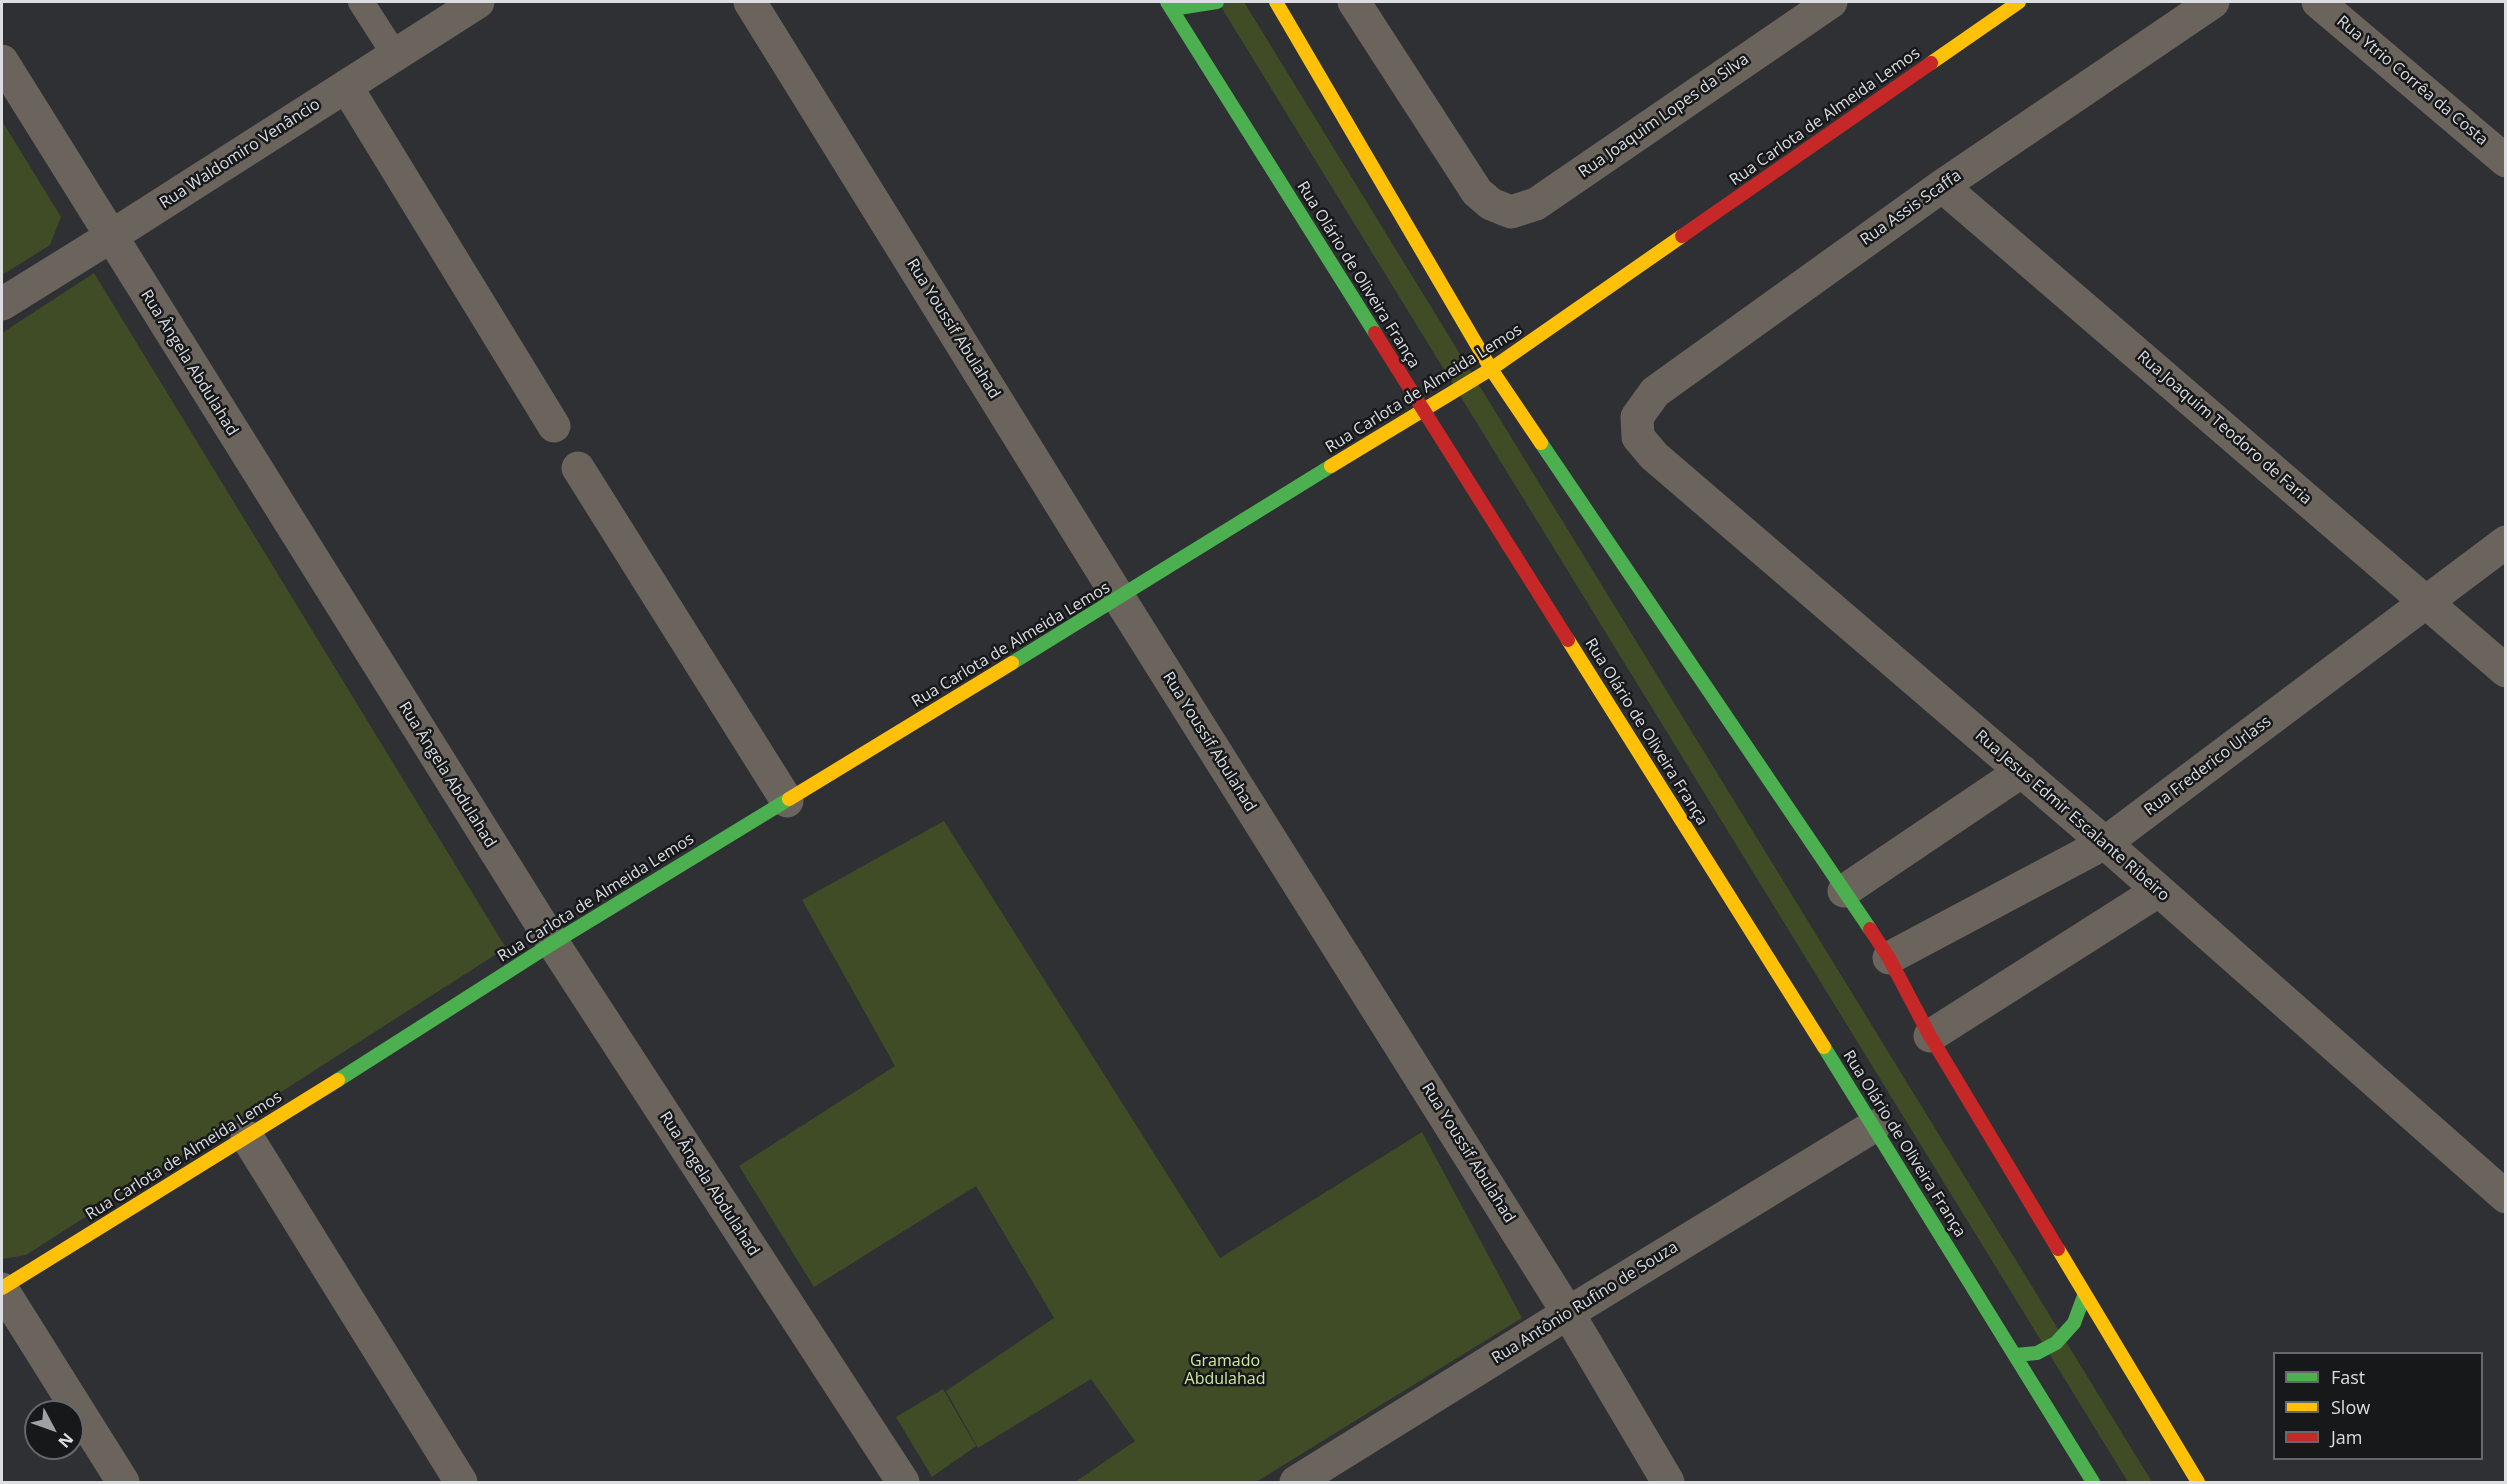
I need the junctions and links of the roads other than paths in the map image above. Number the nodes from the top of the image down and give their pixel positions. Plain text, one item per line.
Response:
1 (361, 2) edge
2 (477, 2) edge
3 (750, 2) edge
4 (1217, 2) edge
5 (1276, 2) edge
6 (1354, 2) edge
7 (1831, 2) edge
8 (2019, 2) edge
9 (2213, 2) edge
10 (2318, 2) edge
11 (1169, 5) edge
12 (394, 55) junction
13 (2, 61) edge
14 (346, 86) junction
15 (2505, 161) edge
16 (1942, 186) junction
17 (110, 237) junction
18 (2, 304) edge
19 (1491, 369) junction
20 (1424, 409) junction
21 (554, 426) dead end
22 (1638, 437) joint
23 (578, 468) dead end
24 (2505, 542) edge
25 (1119, 598) junction
26 (2427, 602) junction
27 (2505, 671) edge
28 (2022, 771) junction
29 (787, 801) junction
30 (2105, 843) junction
31 (1844, 891) junction
32 (2158, 891) junction
33 (553, 943) junction
34 (1889, 958) junction
35 (1930, 1036) junction
36 (1874, 1126) junction
37 (247, 1137) junction
38 (2505, 1197) edge
39 (2, 1289) edge
40 (2084, 1296) junction
41 (1568, 1313) junction
42 (2015, 1355) junction
43 (123, 1482) edge
44 (461, 1482) edge
45 (903, 1482) edge
46 (1296, 1482) edge
47 (1668, 1482) edge
48 (2093, 1482) edge
49 (2198, 1482) edge

1 - 12 lane
2 - 12 street, Rua Waldomiro Venâncio
3 - 25 street, Rua Youssif Abulahad
4 - 11 street
5 - 19 street
6 - 7 street, Rua Joaquim Lopes da Silva
8 - 19 street, Rua Carlota de Almeida Lemos
9 - 16 street, Rua Assis Scaffa
10 - 15 street, Rua Ytrio Corrêa da Costa
11 - 20 street, Rua Olário de Oliveira França
12 - 14 street, Rua Waldomiro Venâncio
13 - 17 street, Rua Ângela Abdulahad
14 - 17 street, Rua Waldomiro Venâncio
14 - 21 street
16 - 22 street, Rua Assis Scaffa
16 - 26 street, Rua Joaquim Teodoro de Faria
17 - 18 street, Rua Waldomiro Venâncio
17 - 33 street, Rua Ângela Abdulahad
19 - 20 street, Rua Carlota de Almeida Lemos
19 - 31 street
20 - 25 street, Rua Carlota de Almeida Lemos
20 - 36 street, Rua Olário de Oliveira França
22 - 28 street, Rua Jesus Edmir Escalante Ribeiro
23 - 29 street
24 - 26 street, Rua Frederico Urlass
25 - 29 street, Rua Carlota de Almeida Lemos
25 - 41 street, Rua Youssif Abulahad
26 - 27 street, Rua Joaquim Teodoro de Faria
26 - 30 street, Rua Frederico Urlass
28 - 30 street, Rua Jesus Edmir Escalante Ribeiro
28 - 31 street
29 - 33 street, Rua Carlota de Almeida Lemos
30 - 32 street, Rua Jesus Edmir Escalante Ribeiro
30 - 34 street, Rua Frederico Urlass
31 - 34 street
32 - 35 street
32 - 38 street, Rua Jesus Edmir Escalante Ribeiro
33 - 37 street, Rua Carlota de Almeida Lemos
33 - 45 street, Rua Ângela Abdulahad
34 - 35 street
35 - 40 street
36 - 41 street, Rua Antônio Rufino de Souza
36 - 42 street, Rua Olário de Oliveira França
37 - 39 street, Rua Carlota de Almeida Lemos
37 - 44 street
39 - 43 street
40 - 42 street
40 - 49 street
41 - 46 street, Rua Antônio Rufino de Souza
41 - 47 street, Rua Youssif Abulahad
42 - 48 street, Rua Olário de Oliveira França

